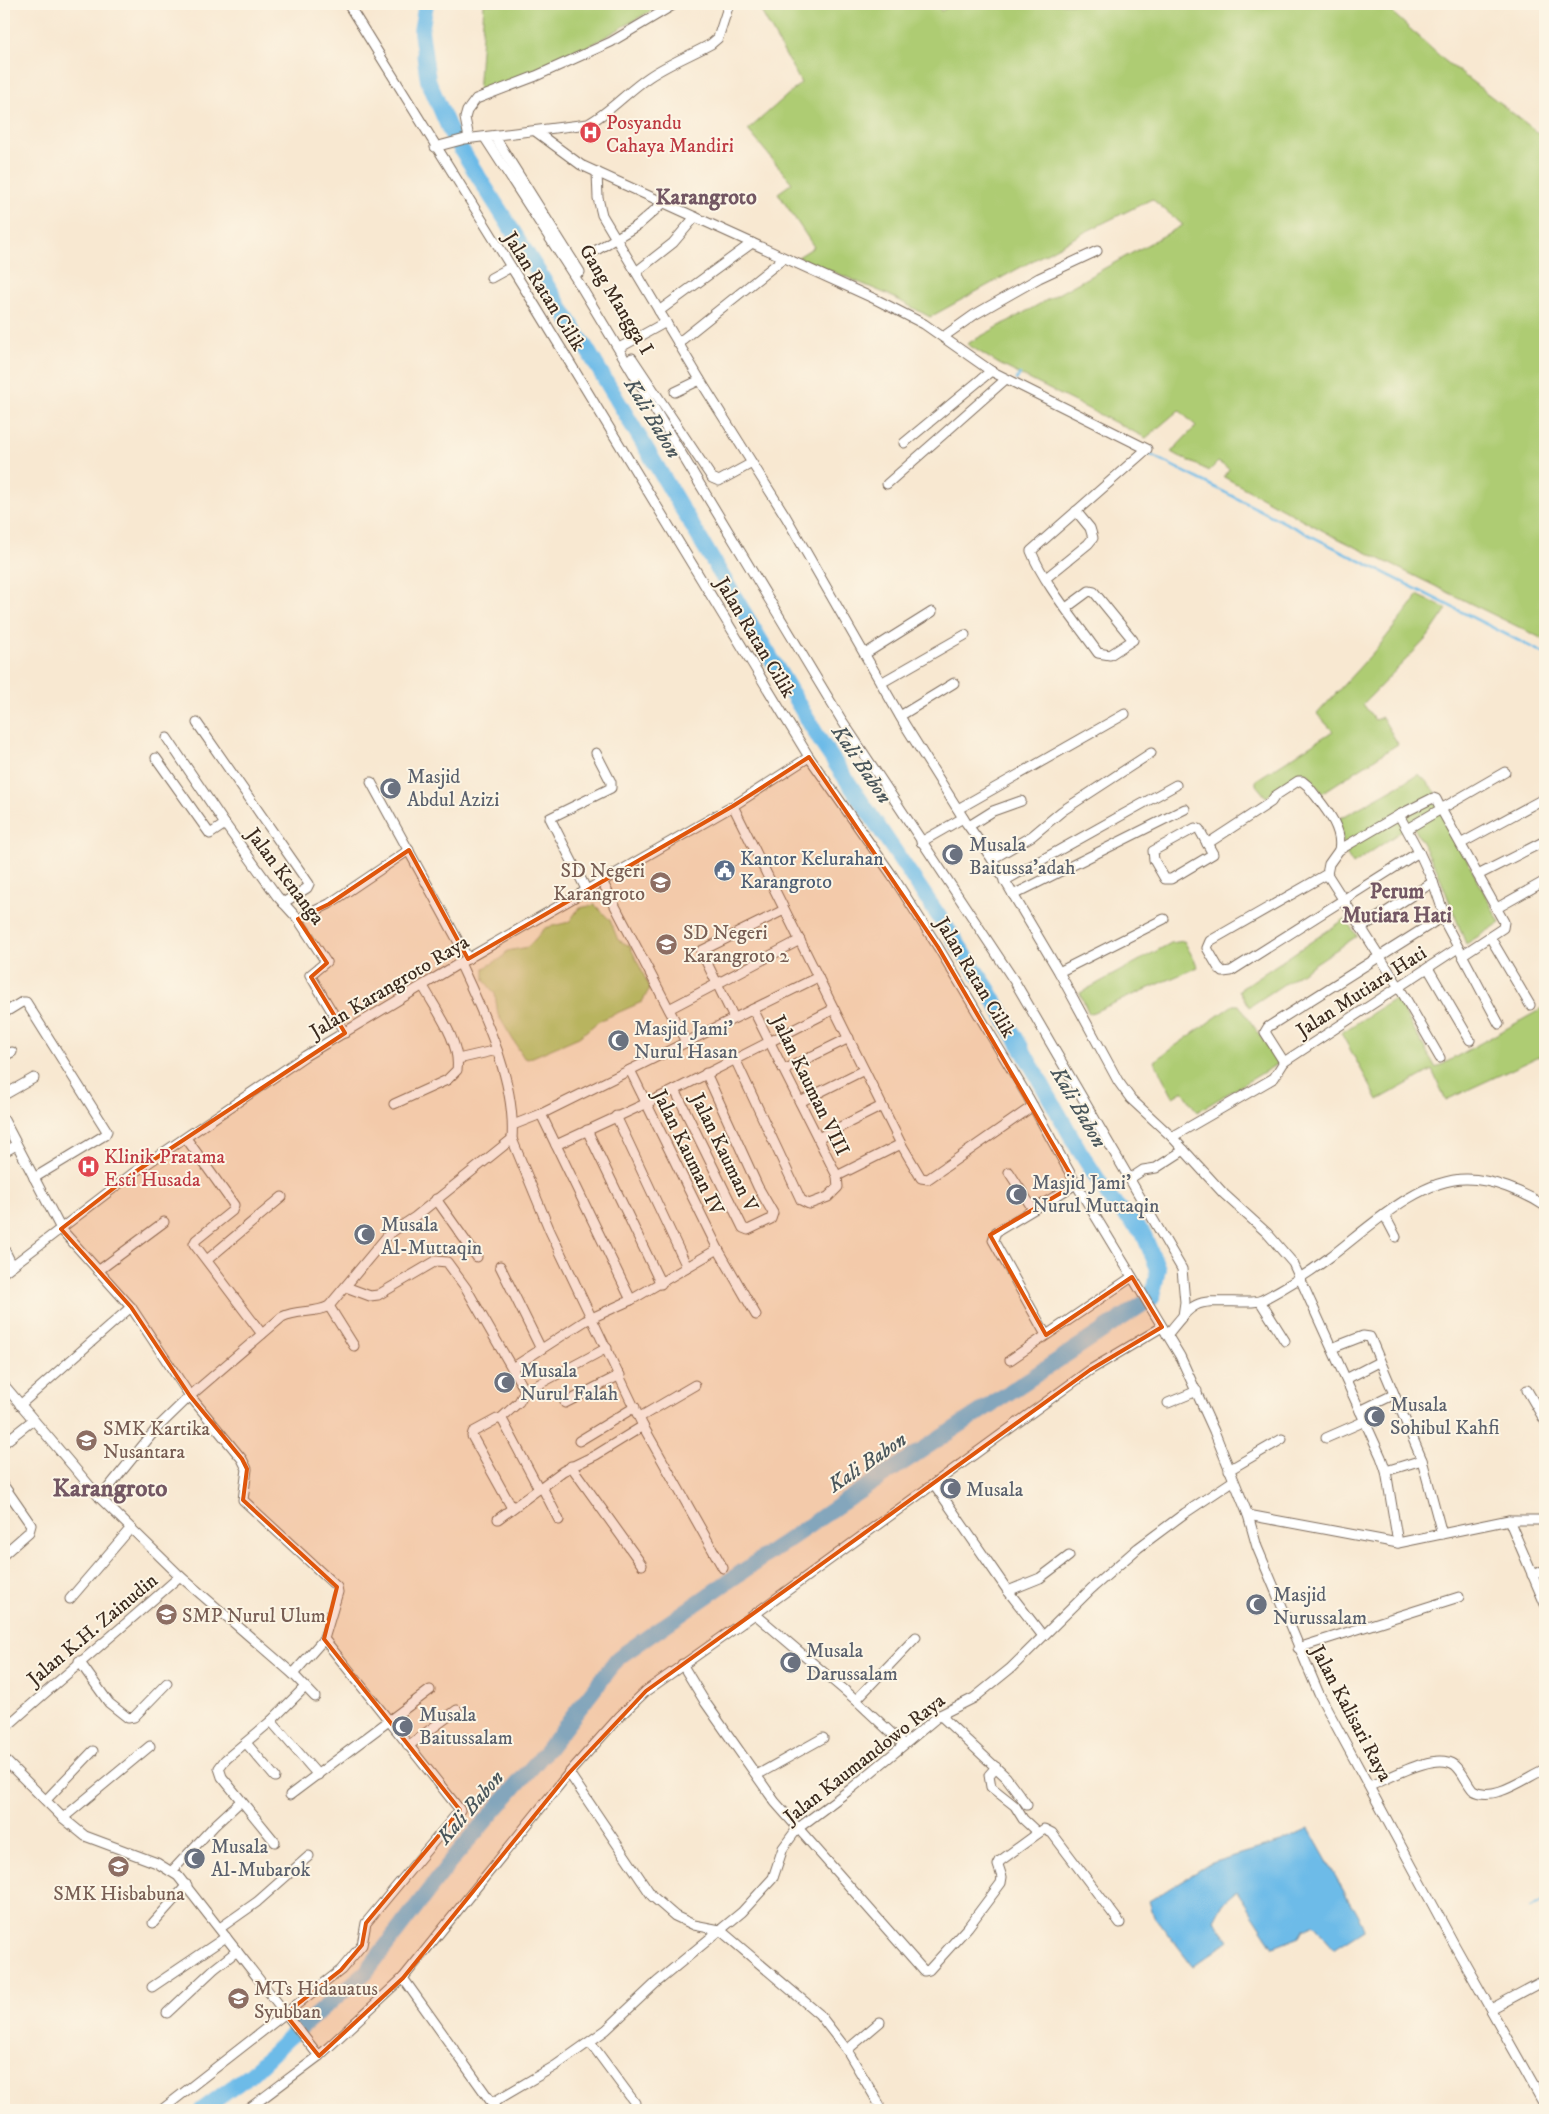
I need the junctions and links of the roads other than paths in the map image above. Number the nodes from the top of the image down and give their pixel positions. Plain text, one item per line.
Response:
1 (348, 4) edge
2 (674, 4) edge
3 (729, 4) edge
4 (535, 131) junction
5 (490, 137) junction
6 (467, 138) junction
7 (439, 146) junction
8 (597, 172) junction
9 (664, 202) junction
10 (695, 217) junction
11 (616, 239) junction
12 (752, 243) junction
13 (1097, 251) dead end
14 (590, 254) dead end
15 (784, 258) junction
16 (508, 268) junction
17 (636, 272) junction
18 (494, 276) dead end
19 (659, 311) junction
20 (666, 322) junction
21 (948, 333) junction
22 (678, 343) junction
23 (621, 347) junction
24 (991, 371) junction
25 (700, 380) junction
26 (1011, 381) junction
27 (675, 392) dead end
28 (904, 443) dead end
29 (752, 463) junction
30 (886, 484) dead end
31 (1076, 511) junction
32 (1046, 578) junction
33 (1066, 608) junction
34 (932, 612) dead end
35 (965, 635) dead end
36 (864, 654) junction
37 (882, 683) junction
38 (954, 683) dead end
39 (1125, 714) dead end
40 (900, 716) junction
41 (196, 723) dead end
42 (167, 738) dead end
43 (596, 753) dead end
44 (1151, 753) dead end
45 (809, 757) junction
46 (156, 758) dead end
47 (1506, 772) dead end
48 (371, 782) dead end
49 (1176, 785) dead end
50 (1545, 798) edge
51 (1021, 800) dead end
52 (733, 806) junction
53 (1186, 808) dead end
54 (958, 809) junction
55 (1441, 809) junction
56 (1399, 814) junction
57 (963, 818) junction
58 (225, 824) junction
59 (969, 826) junction
60 (1407, 829) junction
61 (1545, 841) edge
62 (921, 842) junction
63 (1462, 843) junction
64 (1207, 844) junction
65 (409, 850) junction
66 (1339, 850) junction
67 (1419, 852) junction
68 (992, 859) junction
69 (1327, 874) junction
70 (1478, 874) junction
71 (1004, 881) junction
72 (1545, 881) edge
73 (1434, 882) junction
74 (603, 883) junction
75 (587, 892) junction
76 (1013, 895) junction
77 (1343, 899) junction
78 (283, 902) junction
79 (1497, 908) junction
80 (784, 910) junction
81 (1442, 917) junction
82 (298, 919) junction
83 (1164, 919) dead end
84 (1361, 928) junction
85 (1490, 937) junction
86 (800, 940) junction
87 (1460, 952) junction
88 (1379, 957) junction
89 (464, 961) junction
90 (1428, 968) junction
91 (1059, 972) junction
92 (818, 977) junction
93 (717, 984) junction
94 (422, 986) junction
95 (1399, 987) junction
96 (1530, 1005) dead end
97 (669, 1009) junction
98 (753, 1009) junction
99 (834, 1009) junction
100 (4, 1013) edge
101 (734, 1018) junction
102 (1499, 1024) dead end
103 (345, 1034) junction
104 (849, 1038) junction
105 (769, 1040) junction
106 (1470, 1040) dead end
107 (686, 1042) junction
108 (497, 1050) junction
109 (1440, 1058) dead end
110 (458, 1059) junction
111 (734, 1059) junction
112 (1284, 1062) junction
113 (630, 1070) junction
114 (784, 1070) junction
115 (864, 1070) junction
116 (706, 1073) junction
117 (34, 1078) dead end
118 (675, 1090) junction
119 (4, 1095) edge
120 (800, 1102) junction
121 (645, 1103) junction
122 (394, 1104) dead end
123 (882, 1106) junction
124 (1033, 1106) junction
125 (540, 1114) junction
126 (616, 1116) junction
127 (4, 1120) edge
128 (513, 1125) junction
129 (587, 1130) junction
130 (1172, 1137) junction
131 (186, 1138) junction
132 (818, 1138) junction
133 (512, 1139) junction
134 (901, 1144) junction
135 (16, 1145) junction
136 (556, 1145) junction
137 (1184, 1150) junction
138 (4, 1152) edge
139 (1010, 1172) dead end
140 (837, 1176) junction
141 (34, 1178) junction
142 (1131, 1178) junction
143 (1076, 1184) junction
144 (282, 1197) dead end
145 (436, 1199) junction
146 (1545, 1206) edge
147 (1033, 1209) junction
148 (1385, 1216) junction
149 (164, 1222) dead end
150 (61, 1229) junction
151 (1396, 1237) dead end
152 (4, 1249) edge
153 (718, 1249) junction
154 (477, 1257) dead end
155 (207, 1260) junction
156 (12, 1265) junction
157 (500, 1266) dead end
158 (687, 1267) junction
159 (98, 1271) junction
160 (4, 1272) edge
161 (1132, 1276) junction
162 (1299, 1277) junction
163 (661, 1284) junction
164 (346, 1286) junction
165 (631, 1300) junction
166 (1260, 1301) junction
167 (329, 1306) junction
168 (131, 1308) junction
169 (756, 1315) dead end
170 (1183, 1316) junction
171 (591, 1318) junction
172 (1163, 1328) junction
173 (262, 1334) junction
174 (1046, 1335) junction
175 (1285, 1341) dead end
176 (354, 1346) dead end
177 (607, 1348) junction
178 (1332, 1348) junction
179 (541, 1349) junction
180 (1010, 1360) dead end
181 (1379, 1362) junction
182 (512, 1368) junction
183 (620, 1375) junction
184 (1346, 1379) junction
185 (694, 1385) dead end
186 (5, 1388) edge
187 (526, 1389) junction
188 (1527, 1390) dead end
189 (1196, 1391) junction
190 (1394, 1395) junction
191 (190, 1396) junction
192 (565, 1403) dead end
193 (1168, 1403) dead end
194 (20, 1406) junction
195 (635, 1407) junction
196 (1360, 1411) junction
197 (640, 1417) junction
198 (500, 1418) junction
199 (33, 1420) junction
200 (1365, 1421) junction
201 (1545, 1421) edge
202 (643, 1426) junction
203 (1282, 1438) dead end
204 (1326, 1438) dead end
205 (579, 1441) dead end
206 (4, 1443) edge
207 (1422, 1460) junction
208 (572, 1466) junction
209 (1229, 1470) junction
210 (1386, 1471) junction
211 (1233, 1481) junction
212 (934, 1484) junction
213 (4, 1486) edge
214 (540, 1488) junction
215 (100, 1498) junction
216 (512, 1508) junction
217 (1248, 1515) junction
218 (498, 1519) dead end
219 (560, 1520) dead end
220 (1509, 1520) junction
221 (1545, 1520) edge
222 (130, 1529) junction
223 (1442, 1534) junction
224 (1398, 1543) junction
225 (4, 1554) edge
226 (1069, 1556) dead end
227 (642, 1565) dead end
228 (723, 1568) dead end
229 (1545, 1570) edge
230 (1532, 1575) junction
231 (180, 1576) junction
232 (1008, 1591) junction
233 (1459, 1597) dead end
234 (70, 1599) dead end
235 (1545, 1604) edge
236 (755, 1614) junction
237 (1043, 1636) junction
238 (916, 1637) dead end
239 (324, 1639) junction
240 (1298, 1648) junction
241 (79, 1661) junction
242 (682, 1664) junction
243 (293, 1674) junction
244 (167, 1683) dead end
245 (305, 1687) junction
246 (430, 1690) dead end
247 (315, 1697) dead end
248 (856, 1700) junction
249 (457, 1710) dead end
250 (940, 1715) junction
251 (271, 1721) junction
252 (388, 1721) junction
253 (4, 1729) edge
254 (823, 1738) dead end
255 (246, 1743) junction
256 (903, 1744) junction
257 (150, 1746) dead end
258 (408, 1746) junction
259 (93, 1751) dead end
260 (4, 1759) edge
261 (996, 1767) junction
262 (1545, 1768) edge
263 (570, 1773) junction
264 (318, 1775) junction
265 (757, 1775) junction
266 (275, 1777) dead end
267 (1370, 1786) junction
268 (290, 1795) dead end
269 (46, 1800) junction
270 (242, 1801) junction
271 (1027, 1805) dead end
272 (63, 1818) junction
273 (798, 1829) junction
274 (1038, 1833) junction
275 (275, 1842) dead end
276 (309, 1856) dead end
277 (172, 1871) junction
278 (187, 1885) junction
279 (153, 1923) dead end
280 (1120, 1924) dead end
281 (220, 1928) junction
282 (720, 1930) junction
283 (226, 1937) junction
284 (237, 1951) junction
285 (403, 1978) junction
286 (1545, 1980) edge
287 (152, 1987) dead end
288 (1491, 2009) junction
289 (167, 2013) dead end
290 (285, 2014) junction
291 (880, 2022) dead end
292 (590, 2042) junction
293 (847, 2050) junction
294 (318, 2055) junction
295 (635, 2103) dead end
296 (879, 2104) dead end
297 (1545, 2106) edge
298 (495, 2107) edge
299 (164, 2108) dead end
300 (246, 2110) edge

1 - 7 street, Jalan Ratan Cilik
2 - 6 street
3 - 4 street
4 - 5 street
4 - 8 street
5 - 6 street
5 - 23 street, Gang Mangga I
6 - 7 street
7 - 16 street, Jalan Ratan Cilik
8 - 9 street
8 - 11 street
9 - 10 street
9 - 11 street
10 - 12 street
10 - 17 street
11 - 14 street
11 - 17 street
12 - 15 street
12 - 19 street
13 - 21 street
15 - 21 street
15 - 22 street
16 - 18 street
16 - 45 street, Jalan Ratan Cilik
17 - 19 street
19 - 20 street
20 - 22 street
20 - 23 street
21 - 24 street
22 - 25 street
23 - 29 street, Gang Mangga I
23 - 62 street
24 - 26 street
24 - 28 street
25 - 27 street
25 - 29 street
26 - 30 street
26 - 31 street
29 - 36 street
31 - 32 street
31 - 32 street
32 - 33 street
33 - 33 street
34 - 36 street
35 - 37 street
36 - 37 street
37 - 40 street
38 - 40 street
39 - 54 street
40 - 54 street
41 - 78 street
42 - 58 street, Jalan Kenanga
43 - 75 street
44 - 68 street
45 - 52 street, Jalan Karangroto Raya
45 - 124 street, Jalan Ratan Cilik
46 - 58 street
47 - 55 street
48 - 65 street
49 - 71 street
50 - 63 street
51 - 59 street
52 - 74 street, Jalan Karangroto Raya
52 - 80 street
53 - 76 street
54 - 57 street
55 - 56 street
55 - 60 street
55 - 63 street
56 - 60 street
56 - 66 street
57 - 59 street
57 - 62 street
58 - 78 street, Jalan Kenanga
59 - 68 street
60 - 67 street
61 - 70 street
62 - 142 street
63 - 70 street
64 - 64 street
64 - 66 street
65 - 82 street
65 - 89 street
66 - 69 street
67 - 73 street
67 - 77 street
68 - 71 street
69 - 77 street
69 - 77 street
70 - 79 street
71 - 76 street
72 - 79 street
73 - 81 street
73 - 84 street
74 - 75 street, Jalan Karangroto Raya
74 - 97 street
75 - 89 street, Jalan Karangroto Raya
76 - 91 street
77 - 84 street
78 - 82 street, Jalan Kenanga
79 - 85 street
80 - 86 street
80 - 93 street
81 - 87 street
81 - 88 street
82 - 103 street, Jalan Kenanga
83 - 91 street
84 - 88 street
85 - 87 street, Jalan Mutiara Hati
85 - 96 street
86 - 92 street
86 - 93 street
87 - 90 street, Jalan Mutiara Hati
87 - 102 street
88 - 95 street
88 - 112 street
89 - 94 street, Jalan Karangroto Raya
89 - 108 street
90 - 95 street, Jalan Mutiara Hati
90 - 106 street
91 - 130 street
92 - 98 street
92 - 99 street
93 - 97 street
93 - 101 street
94 - 103 street, Jalan Karangroto Raya
94 - 110 street
95 - 109 street
95 - 112 street, Jalan Mutiara Hati
97 - 107 street
98 - 101 street
98 - 105 street, Jalan Kauman VIII
99 - 104 street
99 - 105 street
100 - 141 street
101 - 107 street
103 - 131 street, Jalan Karangroto Raya
104 - 114 street
104 - 115 street
105 - 111 street
105 - 114 street, Jalan Kauman VIII
107 - 113 street
108 - 110 street
108 - 128 street
110 - 122 street
111 - 116 street
111 - 140 street
112 - 130 street, Jalan Mutiara Hati
113 - 121 street, Jalan Kauman IV
113 - 125 street
114 - 120 street, Jalan Kauman VIII
115 - 120 street
115 - 123 street
116 - 118 street
116 - 118 street, Jalan Kauman V
117 - 119 street
118 - 121 street
120 - 132 street, Jalan Kauman VIII
121 - 126 street
121 - 153 street, Jalan Kauman IV
123 - 132 street
123 - 134 street
124 - 134 street
124 - 143 street, Jalan Ratan Cilik
125 - 128 street
125 - 136 street
126 - 129 street
126 - 158 street
127 - 135 street
128 - 133 street
129 - 136 street
129 - 163 street
130 - 137 street
131 - 150 street, Jalan Karangroto Raya
131 - 155 street
132 - 140 street, Jalan Kauman VIII
133 - 145 street
133 - 171 street
134 - 140 street
135 - 138 street
135 - 141 street
136 - 165 street
137 - 142 street
137 - 162 street
139 - 147 street
141 - 150 street
142 - 170 street
143 - 147 street
143 - 161 street, Jalan Ratan Cilik
144 - 155 street
145 - 154 street
145 - 164 street
146 - 148 street
147 - 174 street
148 - 151 street
148 - 162 street
149 - 159 street
150 - 156 street, Jalan Karangroto Raya
150 - 159 street
152 - 156 street
153 - 158 street
153 - 169 street, Jalan Kauman IV
155 - 173 street
156 - 160 street, Jalan Karangroto Raya
157 - 179 street
158 - 163 street
159 - 168 street
161 - 172 street, Jalan Ratan Cilik
161 - 174 street
162 - 166 street
162 - 178 street
163 - 165 street
164 - 167 street
164 - 182 street
165 - 171 street
166 - 170 street
166 - 175 street
167 - 173 street
167 - 176 street
168 - 191 street
168 - 194 street
170 - 172 street
171 - 177 street
171 - 179 street
172 - 189 street, Jalan Kalisari Raya
172 - 212 street
173 - 191 street
174 - 180 street
177 - 183 street
177 - 187 street
178 - 181 street
178 - 184 street
179 - 182 street
181 - 184 street
181 - 190 street
182 - 187 street
183 - 192 street
183 - 195 street
184 - 196 street
185 - 197 street
186 - 194 street
187 - 198 street
188 - 201 street
189 - 193 street
189 - 209 street, Jalan Kalisari Raya
190 - 196 street
190 - 207 street
191 - 215 street
191 - 239 street
194 - 199 street
195 - 197 street
195 - 205 street
196 - 200 street
197 - 202 street
198 - 214 street
198 - 216 street
199 - 206 street
199 - 215 street
200 - 204 street
200 - 210 street
202 - 208 street
202 - 228 street
203 - 209 street
207 - 210 street
207 - 223 street
208 - 214 street
208 - 227 street
209 - 211 street, Jalan Kalisari Raya
210 - 224 street
211 - 217 street, Jalan Kalisari Raya
211 - 237 street, Jalan Kaumandowo Raya
212 - 232 street
212 - 236 street
213 - 225 street
214 - 216 street
214 - 219 street
215 - 222 street
216 - 218 street
217 - 224 street
217 - 240 street, Jalan Kalisari Raya
220 - 221 street
220 - 223 street
220 - 230 street
222 - 231 street
222 - 234 street
223 - 224 street
226 - 232 street
229 - 230 street
230 - 235 street
231 - 241 street, Jalan K.H. Zainudin
231 - 243 street
232 - 237 street
233 - 240 street
236 - 242 street
236 - 248 street
237 - 250 street, Jalan Kaumandowo Raya
238 - 248 street
239 - 243 street
239 - 252 street
240 - 267 street, Jalan Kalisari Raya
241 - 244 street
241 - 253 street, Jalan K.H. Zainudin
242 - 263 street
242 - 265 street
243 - 245 street
245 - 247 street
245 - 251 street
246 - 252 street
248 - 256 street
249 - 258 street
250 - 256 street, Jalan Kaumandowo Raya
250 - 261 street
251 - 255 street
251 - 264 street
252 - 258 street
252 - 264 street
254 - 265 street
255 - 266 street
255 - 270 street
256 - 273 street, Jalan Kaumandowo Raya
257 - 272 street
258 - 290 street
259 - 269 street
260 - 269 street
261 - 271 street
261 - 274 street
262 - 267 street
263 - 282 street
263 - 285 street
264 - 268 street
265 - 273 street
267 - 288 street, Jalan Kalisari Raya
269 - 272 street
270 - 275 street
270 - 277 street
272 - 277 street
273 - 274 street
273 - 282 street, Jalan Kaumandowo Raya
274 - 280 street
276 - 281 street
277 - 278 street
278 - 279 street
278 - 281 street
281 - 283 street
282 - 292 street, Jalan Kaumandowo Raya
282 - 293 street
283 - 284 street
283 - 287 street
284 - 289 street
284 - 290 street
285 - 294 street
285 - 298 street
286 - 288 street
288 - 297 street, Jalan Kalisari Raya
290 - 294 street
290 - 299 street
291 - 293 street
292 - 295 street
292 - 298 street, Jalan Kaumandowo Raya
293 - 296 street
294 - 300 street

